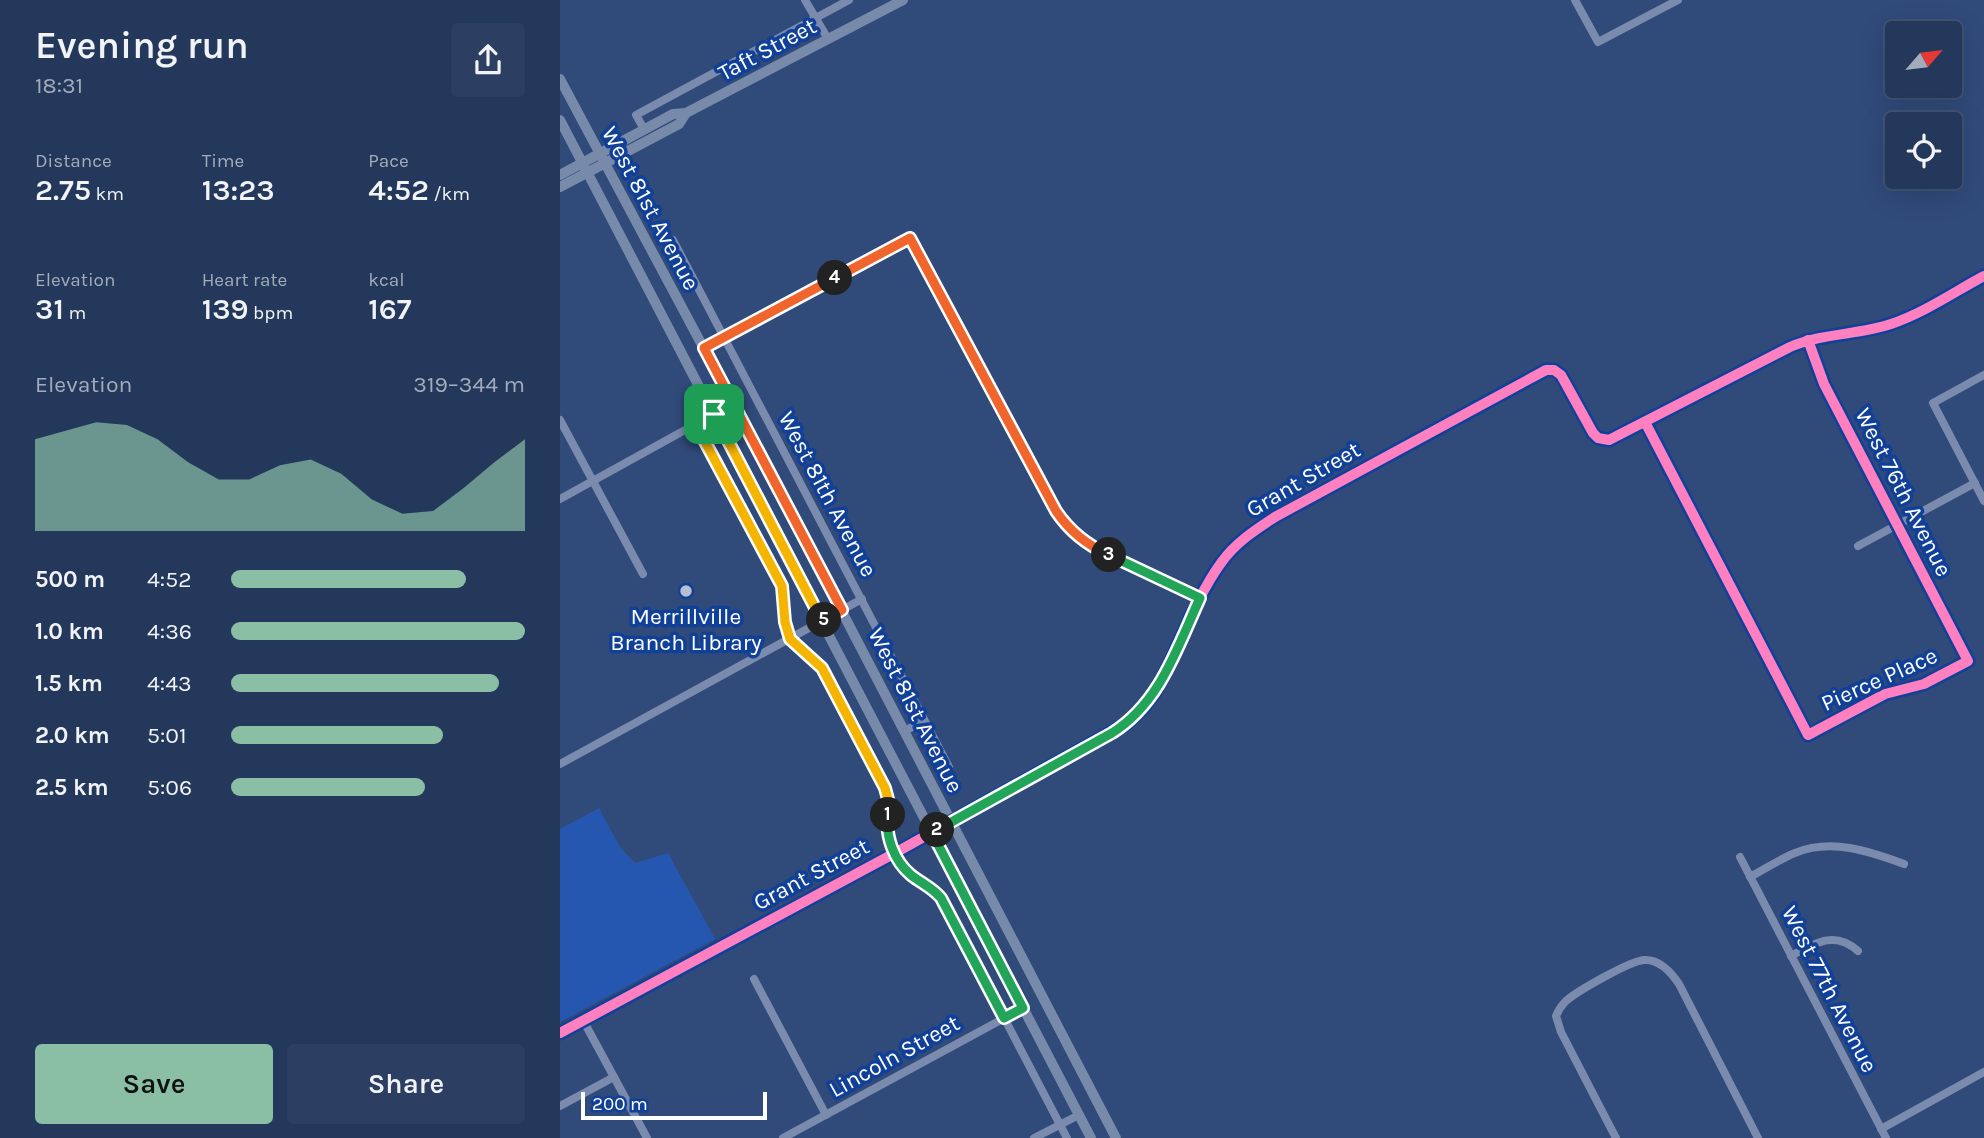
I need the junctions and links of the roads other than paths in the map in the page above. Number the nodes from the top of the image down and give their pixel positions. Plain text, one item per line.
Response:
1 (805, 0) edge
2 (849, 0) edge
3 (903, 0) edge
4 (1575, 0) edge
5 (1678, 0) edge
6 (815, 18) junction
7 (828, 38) junction
8 (560, 79) edge
9 (686, 113) junction
10 (560, 120) edge
11 (644, 130) junction
12 (603, 158) junction
13 (585, 167) junction
14 (560, 175) edge
15 (560, 187) edge
16 (673, 240) dead end
17 (1984, 276) edge
18 (723, 337) junction
19 (1808, 340) junction
20 (704, 348) junction
21 (1984, 375) edge
22 (714, 414) junction
23 (560, 421) edge
24 (1645, 422) junction
25 (696, 425) junction
26 (593, 480) junction
27 (1975, 483) junction
28 (560, 499) edge
29 (1984, 501) edge
30 (1897, 525) junction
31 (1858, 546) dead end
32 (643, 574) dead end
33 (1200, 598) junction
34 (862, 599) junction
35 (842, 610) junction
36 (822, 621) junction
37 (790, 639) junction
38 (1968, 661) joint
39 (924, 720) junction
40 (905, 731) junction
41 (560, 764) edge
42 (948, 767) dead end
43 (952, 821) junction
44 (932, 833) junction
45 (895, 853) junction
46 (1740, 857) dead end
47 (1904, 864) dead end
48 (1750, 877) junction
49 (1858, 951) dead end
50 (1791, 956) junction
51 (754, 979) dead end
52 (1023, 1008) junction
53 (1004, 1018) junction
54 (583, 1020) junction
55 (560, 1032) edge
56 (1984, 1072) edge
57 (614, 1076) junction
58 (560, 1106) edge
59 (826, 1115) junction
60 (1079, 1115) junction
61 (1060, 1125) junction
62 (1881, 1129) junction
63 (647, 1138) edge
64 (783, 1138) edge
65 (1034, 1138) edge
66 (1067, 1138) edge
67 (1091, 1138) edge
68 (1116, 1138) edge
69 (1616, 1138) edge
70 (1758, 1138) edge
71 (1886, 1138) edge

1 - 6 street
2 - 6 street
3 - 7 main road, Taft Street
4 - 5 street
6 - 7 street
6 - 11 street
7 - 9 main road, Taft Street
8 - 12 main road, West 81st Avenue
9 - 11 main road, Taft Street
9 - 12 main road, Taft Street
10 - 13 main road, West 81st Avenue
11 - 12 main road, Taft Street
12 - 13 main road, Taft Street
12 - 20 main road, West 81st Avenue
13 - 14 main road, Taft Street
13 - 15 main road, Taft Street
13 - 22 main road, West 81st Avenue
16 - 18 street, West 81th Avenue
17 - 19 street, Grant Street
18 - 20 street
18 - 33 street
18 - 34 street, West 81th Avenue
19 - 24 street, Grant Street
19 - 30 street, West 76th Avenue
20 - 35 main road, West 81st Avenue
21 - 27 street
22 - 25 street
22 - 36 main road, West 81st Avenue
23 - 26 street
24 - 33 street, Grant Street
24 - 38 street, Pierce Place
25 - 26 street
25 - 37 street
26 - 28 street
26 - 32 street
27 - 29 street
27 - 30 street
30 - 31 street
30 - 38 street, West 76th Avenue
33 - 43 street, Grant Street
34 - 35 street
34 - 39 street, West 81th Avenue
35 - 36 street
35 - 40 main road, West 81st Avenue
36 - 37 street
36 - 44 main road, West 81st Avenue
37 - 41 street
37 - 45 street
39 - 40 street
39 - 42 street, West 81th Avenue
40 - 43 main road, West 81st Avenue
43 - 44 street, Grant Street
43 - 68 main road, West 81st Avenue
44 - 45 street, Grant Street
44 - 52 main road, West 81st Avenue
45 - 53 street
45 - 54 street, Grant Street
46 - 48 street, West 77th Avenue
47 - 48 street
48 - 50 street, West 77th Avenue
49 - 50 street
50 - 62 street, West 77th Avenue
51 - 59 street
52 - 53 street, Lincoln Street
52 - 60 main road, West 81st Avenue
53 - 59 street, Lincoln Street
53 - 61 street
54 - 55 street, Grant Street
54 - 57 street
56 - 62 street
57 - 58 street
57 - 63 street
59 - 64 street, Lincoln Street
60 - 61 street
60 - 67 main road, West 81st Avenue
61 - 65 street
61 - 66 street
62 - 71 street, West 77th Avenue
69 - 70 street

